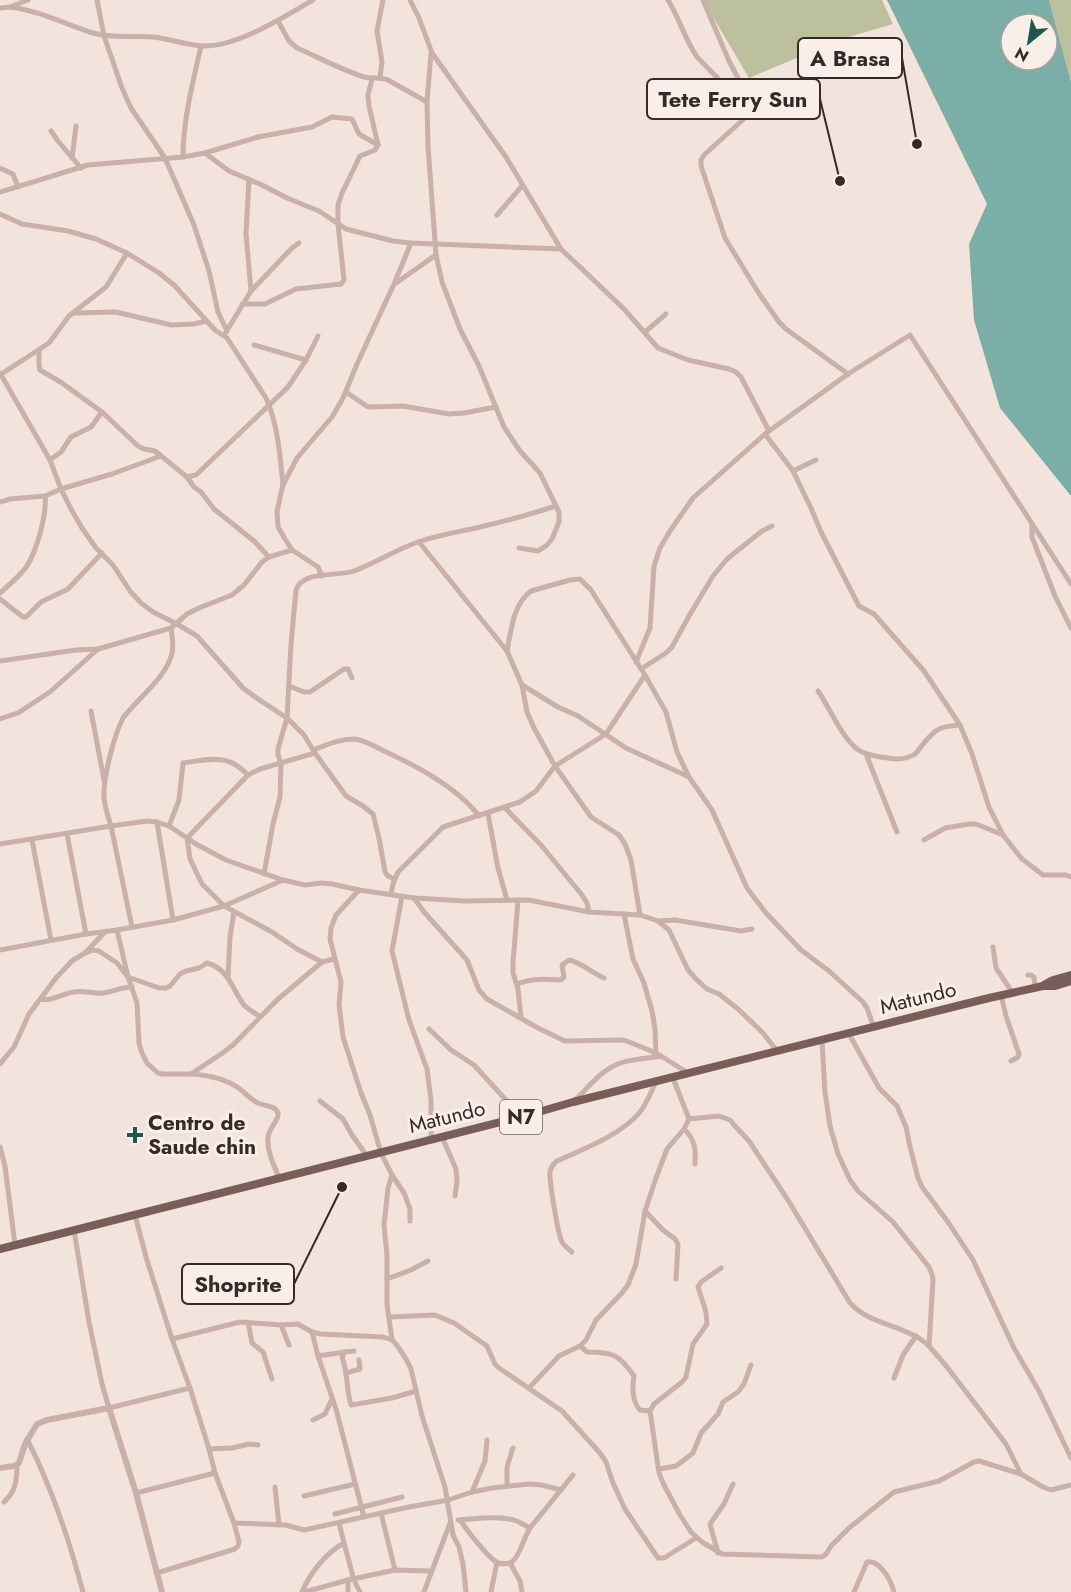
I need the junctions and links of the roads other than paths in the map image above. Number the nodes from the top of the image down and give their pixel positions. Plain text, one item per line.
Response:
1 (28, 0) edge
2 (97, 0) edge
3 (313, 0) edge
4 (383, 0) edge
5 (410, 0) edge
6 (668, 0) edge
7 (704, 0) edge
8 (10, 7) junction
9 (0, 8) edge
10 (278, 21) junction
11 (104, 36) junction
12 (201, 46) junction
13 (432, 53) junction
14 (381, 78) junction
15 (372, 79) junction
16 (427, 102) junction
17 (749, 110) junction
18 (76, 126) dead end
19 (51, 130) dead end
20 (73, 145) junction
21 (378, 145) junction
22 (64, 148) junction
23 (205, 153) junction
24 (183, 157) junction
25 (72, 158) junction
26 (165, 158) junction
27 (0, 168) edge
28 (81, 168) junction
29 (249, 179) junction
30 (522, 186) junction
31 (18, 187) junction
32 (0, 192) edge
33 (0, 214) edge
34 (497, 215) dead end
35 (338, 224) junction
36 (299, 243) dead end
37 (411, 243) junction
38 (436, 243) junction
39 (561, 249) junction
40 (127, 253) junction
41 (436, 255) junction
42 (394, 284) junction
43 (251, 291) junction
44 (243, 304) junction
45 (74, 312) junction
46 (666, 314) dead end
47 (207, 321) junction
48 (645, 332) junction
49 (226, 333) junction
50 (318, 336) dead end
51 (254, 345) dead end
52 (39, 350) junction
53 (306, 360) junction
54 (0, 374) edge
55 (848, 374) junction
56 (346, 392) junction
57 (270, 406) junction
58 (496, 407) junction
59 (102, 412) junction
60 (767, 432) junction
61 (161, 456) junction
62 (50, 460) junction
63 (816, 460) dead end
64 (792, 471) junction
65 (188, 477) junction
66 (283, 485) junction
67 (61, 489) junction
68 (45, 496) junction
69 (0, 502) edge
70 (556, 506) junction
71 (1032, 525) junction
72 (772, 526) dead end
73 (419, 542) junction
74 (519, 548) dead end
75 (292, 550) junction
76 (102, 553) junction
77 (269, 557) junction
78 (322, 576) junction
79 (1071, 584) edge
80 (0, 593) edge
81 (0, 599) edge
82 (177, 624) junction
83 (171, 628) junction
84 (1071, 628) edge
85 (98, 649) junction
86 (507, 651) junction
87 (0, 661) edge
88 (636, 662) junction
89 (643, 672) junction
90 (352, 678) dead end
91 (522, 685) junction
92 (289, 686) junction
93 (818, 691) dead end
94 (91, 711) dead end
95 (287, 718) junction
96 (0, 719) edge
97 (960, 725) junction
98 (606, 734) junction
99 (314, 752) junction
100 (866, 754) junction
101 (281, 764) junction
102 (555, 766) junction
103 (248, 775) junction
104 (689, 777) junction
105 (105, 784) junction
106 (505, 808) junction
107 (488, 814) junction
108 (479, 816) junction
109 (157, 822) junction
110 (111, 826) junction
111 (170, 826) junction
112 (897, 832) dead end
113 (67, 834) junction
114 (1003, 835) junction
115 (187, 838) junction
116 (32, 840) junction
117 (924, 840) dead end
118 (0, 844) edge
119 (264, 874) junction
120 (1071, 877) edge
121 (394, 879) junction
122 (283, 880) junction
123 (359, 890) junction
124 (391, 894) junction
125 (402, 896) junction
126 (414, 898) junction
127 (507, 900) junction
128 (518, 900) junction
129 (224, 906) junction
130 (234, 912) junction
131 (590, 912) junction
132 (624, 914) junction
133 (640, 915) junction
134 (173, 920) junction
135 (658, 921) junction
136 (132, 927) junction
137 (752, 929) dead end
138 (117, 930) junction
139 (105, 932) junction
140 (86, 934) junction
141 (51, 940) junction
142 (993, 947) dead end
143 (0, 950) edge
144 (85, 952) junction
145 (334, 959) junction
146 (322, 962) junction
147 (1028, 975) dead end
148 (1071, 975) edge
149 (128, 977) junction
150 (228, 977) junction
151 (604, 978) dead end
152 (1071, 981) edge
153 (517, 984) junction
154 (1039, 986) junction
155 (132, 987) junction
156 (1012, 992) junction
157 (1001, 995) junction
158 (41, 999) junction
159 (260, 1017) junction
160 (520, 1018) junction
161 (874, 1028) junction
162 (429, 1029) dead end
163 (849, 1034) junction
164 (822, 1041) junction
165 (777, 1051) junction
166 (658, 1055) junction
167 (1011, 1061) dead end
168 (0, 1064) edge
169 (191, 1074) junction
170 (689, 1074) junction
171 (673, 1078) junction
172 (656, 1083) junction
173 (320, 1101) dead end
174 (573, 1102) junction
175 (528, 1115) junction
176 (689, 1119) junction
177 (684, 1129) junction
178 (442, 1137) junction
179 (431, 1140) junction
180 (0, 1147) edge
181 (381, 1152) junction
182 (367, 1156) junction
183 (695, 1164) dead end
184 (392, 1175) junction
185 (279, 1178) junction
186 (455, 1196) dead end
187 (645, 1211) junction
188 (135, 1215) junction
189 (410, 1221) dead end
190 (74, 1230) junction
191 (15, 1245) junction
192 (0, 1249) edge
193 (572, 1252) dead end
194 (428, 1261) dead end
195 (721, 1268) dead end
196 (387, 1279) junction
197 (676, 1279) dead end
198 (389, 1317) junction
199 (248, 1322) junction
200 (281, 1325) junction
201 (312, 1332) junction
202 (916, 1336) junction
203 (172, 1339) junction
204 (392, 1340) junction
205 (289, 1345) dead end
206 (580, 1346) junction
207 (929, 1346) junction
208 (354, 1351) dead end
209 (345, 1352) junction
210 (318, 1356) junction
211 (359, 1360) dead end
212 (751, 1365) dead end
213 (346, 1373) junction
214 (894, 1378) dead end
215 (272, 1380) dead end
216 (190, 1388) junction
217 (529, 1388) junction
218 (416, 1390) junction
219 (332, 1399) junction
220 (109, 1408) junction
221 (650, 1411) junction
222 (313, 1420) dead end
223 (27, 1439) junction
224 (488, 1440) dead end
225 (258, 1445) dead end
226 (513, 1448) dead end
227 (209, 1449) junction
228 (1071, 1458) edge
229 (17, 1465) junction
230 (0, 1468) edge
231 (659, 1468) junction
232 (215, 1473) junction
233 (1021, 1474) junction
234 (573, 1475) dead end
235 (355, 1484) junction
236 (733, 1484) dead end
237 (1071, 1485) edge
238 (507, 1486) junction
239 (275, 1487) dead end
240 (561, 1490) junction
241 (472, 1492) junction
242 (136, 1493) junction
243 (304, 1496) dead end
244 (402, 1497) dead end
245 (448, 1500) junction
246 (4, 1502) dead end
247 (362, 1508) junction
248 (335, 1514) dead end
249 (381, 1514) junction
250 (364, 1517) junction
251 (460, 1520) junction
252 (450, 1521) junction
253 (234, 1523) junction
254 (339, 1523) junction
255 (279, 1525) junction
256 (530, 1528) junction
257 (696, 1538) junction
258 (344, 1543) junction
259 (718, 1553) junction
260 (497, 1562) junction
261 (510, 1563) junction
262 (395, 1570) junction
263 (431, 1571) junction
264 (158, 1573) junction
265 (351, 1580) junction
266 (83, 1592) edge
267 (162, 1592) edge
268 (303, 1592) edge
269 (348, 1592) edge
270 (360, 1592) edge
271 (424, 1592) edge
272 (466, 1592) edge
273 (491, 1592) edge
274 (522, 1592) edge
275 (854, 1592) edge
276 (894, 1592) edge

1 - 8 street
2 - 11 street
3 - 10 street
4 - 14 street
5 - 13 street
6 - 17 street
7 - 17 street
8 - 9 street
8 - 11 street
10 - 12 street
10 - 15 street
11 - 12 street
11 - 26 street
12 - 24 street
13 - 16 street
13 - 30 street
14 - 15 street
14 - 16 street
15 - 21 street
16 - 38 street
17 - 55 street
18 - 20 street
19 - 22 street
20 - 22 street
20 - 25 street
21 - 23 street
21 - 35 street
22 - 25 street
23 - 24 street
23 - 29 street
24 - 26 street
25 - 28 street
26 - 28 street
26 - 49 street
27 - 31 street
28 - 31 street
29 - 35 street
29 - 43 street
30 - 34 street
30 - 39 street
31 - 32 street
33 - 40 street
35 - 37 street
35 - 44 street
36 - 43 street
37 - 38 street
37 - 42 street
38 - 39 street
38 - 41 street
39 - 48 street
40 - 45 street
40 - 47 street
41 - 42 street
41 - 58 street
42 - 56 street
43 - 44 street
44 - 49 street
45 - 47 street
45 - 52 street
46 - 48 street
47 - 49 street
48 - 60 street
49 - 57 street
50 - 53 street
51 - 53 street
52 - 54 street
52 - 59 street
53 - 57 street
54 - 62 street
55 - 60 street
55 - 71 street
56 - 58 street
56 - 66 street
57 - 65 street
57 - 66 street
58 - 70 street
59 - 61 street
59 - 62 street
60 - 64 street
60 - 88 street
61 - 65 street
61 - 67 street
62 - 67 street
63 - 64 street
64 - 97 street
65 - 77 street
66 - 75 street
67 - 68 street
67 - 76 street
68 - 69 street
68 - 80 street
70 - 73 street
70 - 74 street
71 - 79 street
71 - 84 street
72 - 89 street
73 - 78 street
73 - 86 street
75 - 77 street
75 - 78 street
76 - 81 street
76 - 82 street
77 - 82 street
78 - 92 street
82 - 83 street
82 - 95 street
83 - 85 street
83 - 105 street
85 - 87 street
85 - 96 street
86 - 88 street
86 - 91 street
88 - 89 street
89 - 98 street
89 - 104 street
90 - 92 street
91 - 98 street
91 - 102 street
92 - 95 street
93 - 100 street
94 - 105 street
95 - 99 street
95 - 101 street
97 - 100 street
97 - 114 street
98 - 102 street
98 - 104 street
99 - 101 street
99 - 108 street
99 - 121 street
100 - 112 street
101 - 103 street
101 - 119 street
102 - 106 street
102 - 133 street
103 - 111 street
103 - 115 street
104 - 161 street
105 - 110 street
106 - 107 street
106 - 131 street
107 - 108 street
107 - 127 street
108 - 121 street
109 - 110 street
109 - 111 street
109 - 134 street
110 - 113 street
110 - 136 street
111 - 115 street
113 - 116 street
113 - 140 street
114 - 117 street
114 - 120 street
115 - 119 street
115 - 129 street
116 - 118 street
116 - 141 street
119 - 122 street
121 - 124 street
122 - 123 street
122 - 129 street
123 - 124 street
123 - 145 street
124 - 125 street
125 - 126 street
125 - 179 street
126 - 127 street
126 - 160 street
127 - 128 street
128 - 131 street
128 - 153 street
129 - 130 street
129 - 134 street
130 - 146 street
130 - 150 street
131 - 132 street
132 - 133 street
132 - 166 street
133 - 135 street
134 - 136 street
135 - 137 street
135 - 165 street
136 - 138 street
138 - 139 street
138 - 149 street
139 - 140 street
139 - 144 street
140 - 141 street
141 - 143 street
142 - 156 street
144 - 149 street
144 - 158 street
145 - 146 street
145 - 181 street
146 - 159 street
147 - 154 street
148 - 154 main road, N7
149 - 150 street
149 - 155 street
150 - 159 street
151 - 153 street
152 - 154 main road, N7
153 - 160 street
154 - 156 main road, Matundo / N7
155 - 158 street
155 - 169 street
156 - 157 main road, Matundo / N7
157 - 161 main road, Matundo / N7
157 - 167 street
158 - 168 street
159 - 169 street
160 - 166 street
161 - 163 main road, Matundo / N7
162 - 175 street
163 - 164 main road, Matundo / N7
163 - 228 street
164 - 165 main road, Matundo / N7
164 - 207 street
165 - 170 main road, Matundo / N7
166 - 170 street
166 - 174 street
169 - 185 street
170 - 171 main road, Matundo / N7
171 - 172 main road, Matundo / N7
171 - 176 street
172 - 174 main road, Matundo / N7
172 - 193 street
173 - 182 street
174 - 175 main road, Matundo / N7
175 - 178 main road, Matundo / N7
176 - 177 street
176 - 202 street
177 - 183 street
177 - 187 street
178 - 179 main road, Matundo / N7
178 - 186 street
179 - 181 main road, Matundo / N7
180 - 191 street
181 - 182 main road, Matundo / N7
181 - 184 street
182 - 185 main road, Matundo / N7
184 - 189 street
184 - 196 street
185 - 188 main road, Matundo / N7
187 - 197 street
187 - 206 street
188 - 190 main road, Matundo / N7
188 - 203 street
190 - 191 main road, Matundo / N7
190 - 220 street
191 - 192 main road, Matundo / N7
194 - 196 street
195 - 221 street
196 - 198 street
198 - 204 street
198 - 217 street
199 - 200 street
199 - 203 street
199 - 215 street
200 - 201 street
200 - 205 street
201 - 204 street
201 - 210 street
202 - 207 street
202 - 214 street
203 - 216 street
204 - 218 street
206 - 217 street
206 - 221 street
207 - 233 street
208 - 209 street
209 - 210 street
209 - 213 street
210 - 219 street
211 - 213 street
212 - 231 street
213 - 218 street
216 - 220 street
216 - 227 street
217 - 257 street
218 - 245 street
219 - 222 street
219 - 235 street
220 - 223 street
220 - 242 street
221 - 231 street
223 - 229 street
223 - 266 street
224 - 241 street
225 - 227 street
226 - 238 street
227 - 232 street
229 - 230 street
229 - 246 street
231 - 257 street
232 - 242 street
232 - 253 street
233 - 237 street
233 - 259 street
234 - 240 street
235 - 243 street
235 - 247 street
236 - 259 street
238 - 240 street
238 - 241 street
239 - 255 street
240 - 256 street
241 - 245 street
242 - 264 street
244 - 247 street
245 - 249 street
245 - 252 street
247 - 248 street
247 - 250 street
249 - 250 street
249 - 262 street
250 - 254 street
251 - 252 street
251 - 256 street
251 - 260 street
252 - 263 street
252 - 272 street
253 - 255 street
253 - 264 street
254 - 255 street
254 - 258 street
256 - 261 street
257 - 259 street
258 - 265 street
258 - 268 street
260 - 261 street
260 - 273 street
261 - 274 street
262 - 263 street
262 - 265 street
263 - 271 street
264 - 267 street
265 - 268 street
265 - 269 street
265 - 270 street
275 - 276 street

